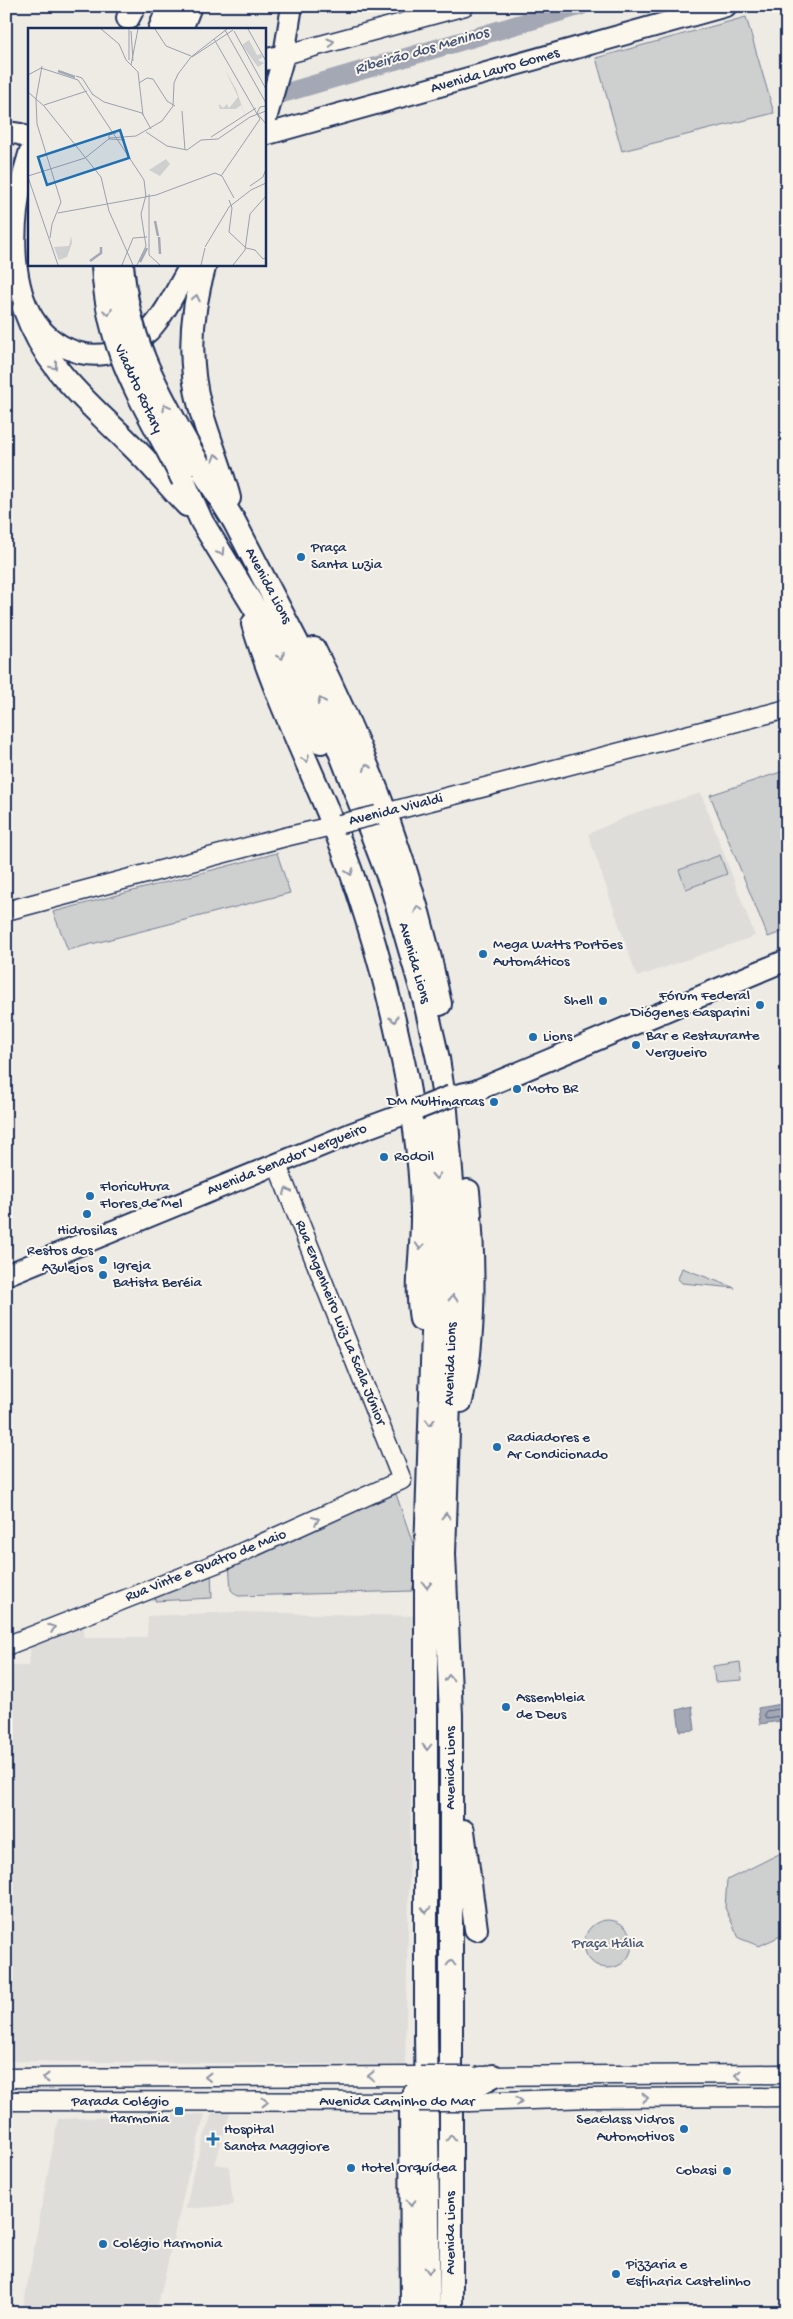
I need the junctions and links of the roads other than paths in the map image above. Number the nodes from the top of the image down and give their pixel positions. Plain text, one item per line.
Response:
1 (169, 6) edge
2 (190, 6) edge
3 (465, 6) edge
4 (685, 6) edge
5 (726, 6) edge
6 (292, 7) edge
7 (445, 9) edge
8 (160, 28) edge
9 (181, 28) edge
10 (284, 55) junction
11 (265, 60) edge
12 (28, 122) edge
13 (265, 124) edge
14 (6, 130) edge
15 (28, 139) edge
16 (28, 158) edge
17 (18, 196) edge
18 (103, 265) edge
19 (122, 265) edge
20 (190, 265) edge
21 (205, 265) edge
22 (24, 308) junction
23 (199, 465) joint
24 (183, 480) joint
25 (234, 521) junction
26 (202, 522) junction
27 (258, 568) junction
28 (239, 583) junction
29 (787, 708) edge
30 (382, 813) junction
31 (337, 825) junction
32 (6, 911) edge
33 (787, 947) edge
34 (787, 960) edge
35 (454, 1095) junction
36 (415, 1110) junction
37 (277, 1165) junction
38 (6, 1275) edge
39 (431, 1374) junction
40 (448, 1452) junction
41 (402, 1480) joint
42 (6, 1646) edge
43 (451, 1715) junction
44 (476, 1929) dead end
45 (787, 2074) edge
46 (6, 2078) edge
47 (475, 2086) junction
48 (418, 2092) junction
49 (787, 2097) edge
50 (6, 2101) edge
51 (412, 2313) edge
52 (429, 2313) edge
53 (451, 2313) edge

1 - 8 highway
2 - 9 highway
3 - 7 main road
4 - 13 main road, Avenida Lauro Gomes
5 - 13 main road, Avenida Lauro Gomes
6 - 10 main road
10 -> 7 main road
10 - 11 main road
10 - 13 main road
12 - 14 main road
14 - 15 main road
16 - 17 main road
17 - 22 main road
18 -> 24 highway, Viaduto Rotary, bridge
23 -> 19 highway, Viaduto Rotary, bridge
20 - 22 main road
25 -> 21 highway
22 -> 26 highway
23 - 25 highway, Avenida Lions
24 - 26 highway, Avenida Lions
25 - 27 highway, Avenida Lions
26 -> 28 highway, Avenida Lions
30 -> 27 highway
40 -> 27 highway, Avenida Lions
28 -> 31 highway
28 -> 39 highway, Avenida Lions
29 - 30 main road, Avenida Vivaldi
30 - 31 main road, Avenida Vivaldi, bridge
35 -> 30 highway
31 - 32 main road, Avenida Vivaldi
31 -> 36 highway
33 - 35 main road, Avenida Senador Vergueiro
34 - 35 main road, Avenida Senador Vergueiro
35 - 36 main road, Avenida Senador Vergueiro, bridge
35 - 40 highway
36 - 37 main road, Avenida Senador Vergueiro
36 -> 39 highway
37 - 38 main road, Avenida Senador Vergueiro
41 -> 37 main road, Rua Engenheiro Luiz La Scala Júnior
39 -> 52 highway, Avenida Lions
43 -> 40 highway, Avenida Lions
42 -> 41 main road, Rua Vinte e Quatro de Maio
43 - 44 highway
53 -> 43 highway, Avenida Lions
45 -> 47 main road
48 -> 46 main road, Avenida Caminho do Mar
47 - 48 highway, bridge
47 -> 49 main road, Avenida Caminho do Mar
50 -> 48 main road, Avenida Caminho do Mar
48 -> 51 highway

